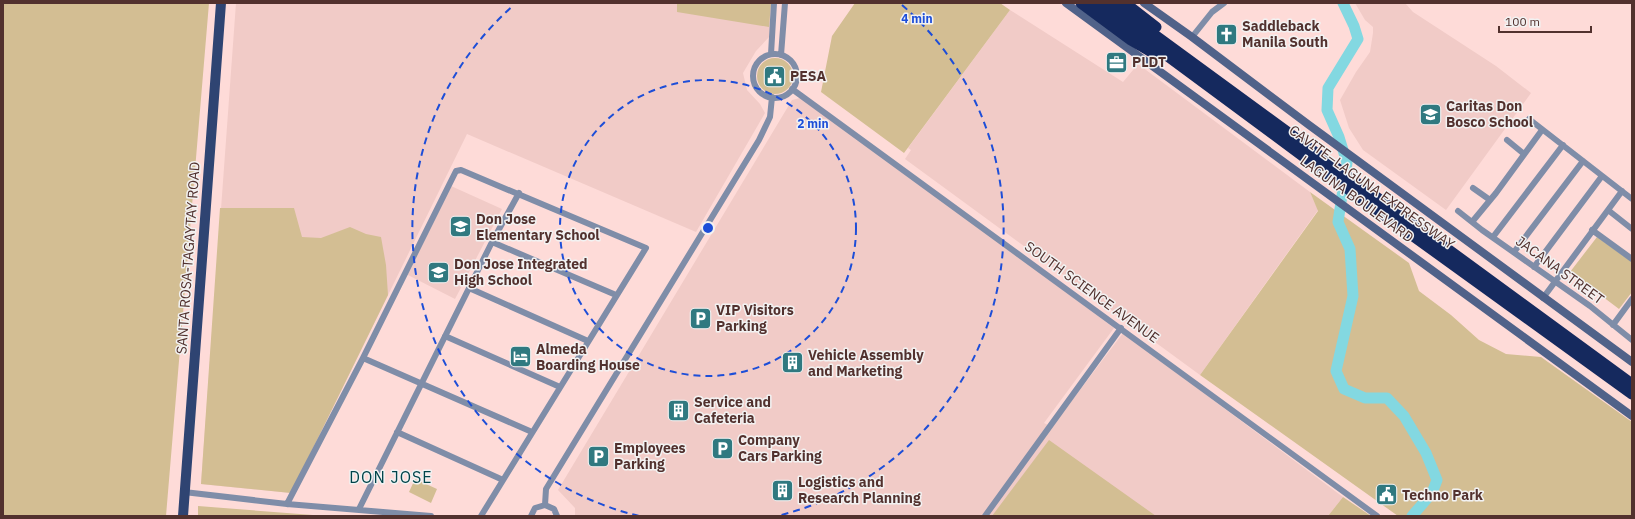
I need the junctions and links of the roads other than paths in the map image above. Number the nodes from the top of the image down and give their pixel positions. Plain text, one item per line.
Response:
1 (221, 3) edge
2 (774, 3) edge
3 (785, 3) edge
4 (1066, 3) edge
5 (1081, 3) edge
6 (1096, 3) edge
7 (1112, 3) edge
8 (1125, 3) edge
9 (1144, 3) edge
10 (1224, 3) edge
11 (1192, 37) junction
12 (771, 54) junction
13 (781, 54) junction
14 (1194, 69) junction
15 (792, 89) junction
16 (772, 97) junction
17 (1530, 119) dead end
18 (1542, 130) junction
19 (1507, 140) dead end
20 (1563, 145) junction
21 (1524, 154) junction
22 (1583, 161) junction
23 (1602, 176) junction
24 (1473, 188) dead end
25 (1622, 191) junction
26 (519, 194) junction
27 (1632, 198) edge
28 (1490, 200) junction
29 (1608, 210) junction
30 (1458, 211) dead end
31 (1472, 222) junction
32 (1632, 229) edge
33 (1592, 230) junction
34 (1493, 237) junction
35 (492, 242) junction
36 (1514, 252) junction
37 (1632, 259) edge
38 (1534, 267) junction
39 (1555, 281) junction
40 (469, 288) junction
41 (616, 295) junction
42 (1543, 298) junction
43 (1632, 299) edge
44 (1613, 325) junction
45 (1121, 328) junction
46 (445, 336) junction
47 (1632, 340) edge
48 (588, 341) junction
49 (363, 358) junction
50 (1632, 362) edge
51 (421, 384) junction
52 (1632, 384) edge
53 (560, 387) junction
54 (1632, 394) edge
55 (1632, 416) edge
56 (397, 432) junction
57 (532, 432) junction
58 (503, 480) junction
59 (184, 492) junction
60 (287, 504) junction
61 (545, 505) junction
62 (359, 509) junction
63 (182, 516) edge
64 (431, 516) edge
65 (481, 516) edge
66 (531, 516) edge
67 (557, 516) edge
68 (985, 516) edge
69 (1378, 516) edge

1 - 59 main road, SANTA ROSA-TAGAYTAY ROAD
2 - 12 street
3 - 13 street
4 - 55 main road, LAGUNA BOULEVARD
5 - 14 highway
6 - 14 highway, CAVITE–LAGUNA EXPRESSWAY
7 - 14 highway, CAVITE–LAGUNA EXPRESSWAY
8 - 14 highway
9 - 11 main road
10 - 11 street
11 - 42 main road
12 - 13 street
12 - 16 street
13 - 15 street
14 - 52 highway, CAVITE–LAGUNA EXPRESSWAY
14 - 54 highway, CAVITE–LAGUNA EXPRESSWAY
15 - 16 street
15 - 45 street, SOUTH SCIENCE AVENUE
16 - 61 street
17 - 18 street
18 - 20 street
18 - 21 street
19 - 21 street
20 - 22 street
20 - 34 street
21 - 28 street
22 - 23 street
22 - 36 street
23 - 25 street
23 - 38 street
24 - 28 street
25 - 27 street
25 - 29 street
26 - 35 street
26 - 41 street
26 - 49 street
28 - 31 street
29 - 32 street
29 - 33 street
30 - 31 street, JACANA STREET
31 - 34 street, JACANA STREET
33 - 37 street
33 - 39 street
34 - 36 street, JACANA STREET
35 - 40 street
35 - 41 street
36 - 38 street, JACANA STREET
38 - 39 street, JACANA STREET
39 - 42 street
39 - 44 street, JACANA STREET
40 - 46 street
40 - 48 street
41 - 48 street
42 - 50 main road
43 - 44 street
44 - 47 street, JACANA STREET
45 - 68 street
45 - 69 street, SOUTH SCIENCE AVENUE
46 - 51 street
46 - 53 street
48 - 53 street
49 - 51 street
49 - 60 street
51 - 56 street
51 - 57 street
53 - 57 street
56 - 58 street
56 - 62 street
57 - 58 street
58 - 65 street
59 - 60 street
59 - 63 main road, SANTA ROSA-TAGAYTAY ROAD
60 - 62 street
61 - 66 street
61 - 67 street
62 - 64 street

